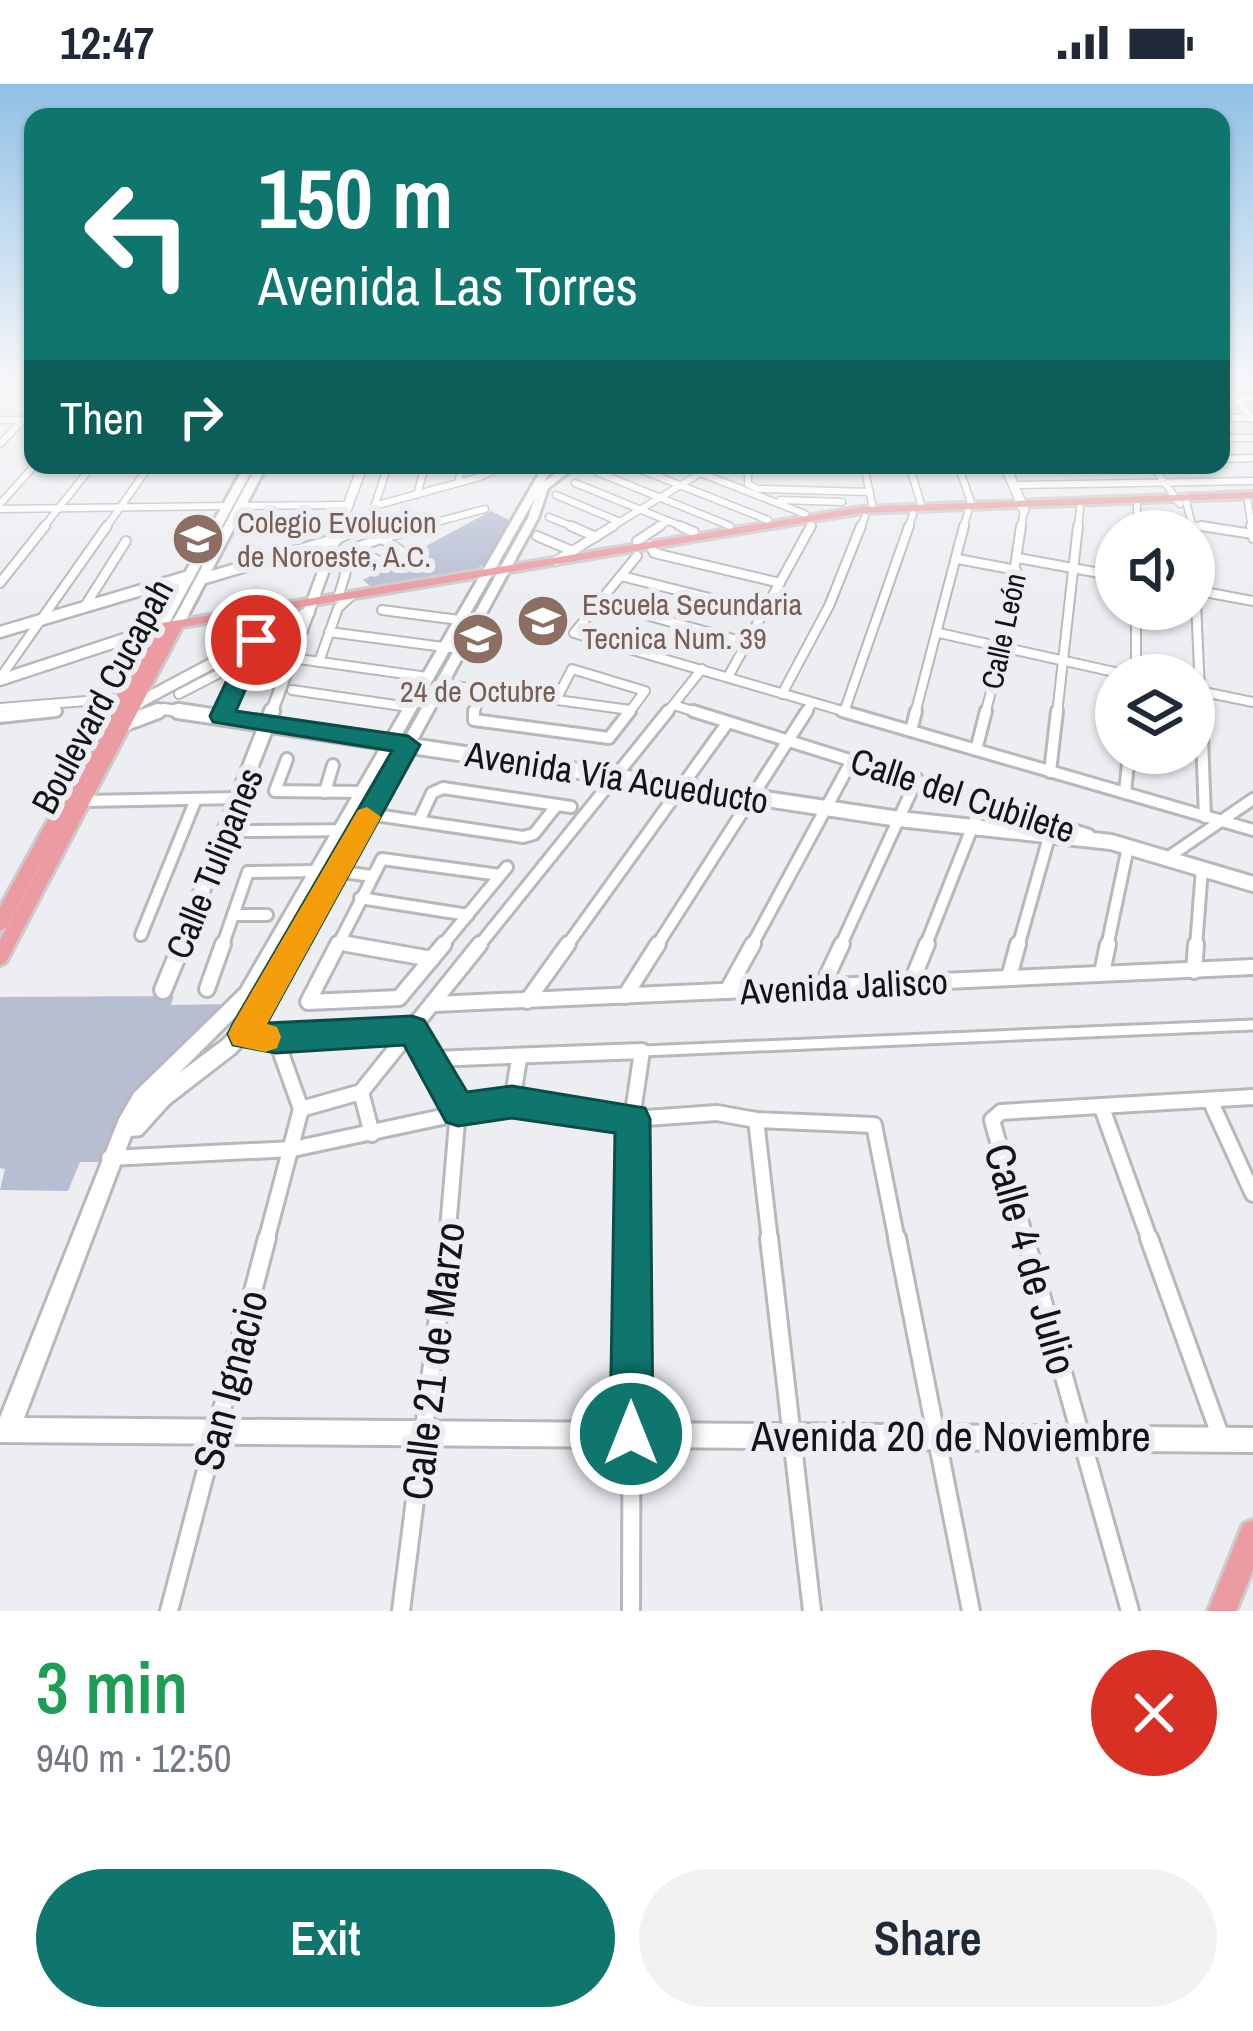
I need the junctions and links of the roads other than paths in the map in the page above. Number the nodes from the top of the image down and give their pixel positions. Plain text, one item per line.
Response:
1 (27, 474) edge
2 (86, 474) edge
3 (144, 474) edge
4 (246, 474) edge
5 (256, 474) edge
6 (361, 474) edge
7 (385, 474) edge
8 (422, 474) edge
9 (460, 474) edge
10 (480, 474) edge
11 (544, 474) edge
12 (561, 474) edge
13 (603, 474) edge
14 (651, 474) edge
15 (698, 474) edge
16 (703, 474) edge
17 (749, 474) edge
18 (864, 474) edge
19 (911, 474) edge
20 (961, 474) edge
21 (1009, 474) edge
22 (1158, 474) edge
23 (1253, 481) edge
24 (1164, 482) junction
25 (458, 483) junction
26 (575, 483) dead end
27 (1014, 485) junction
28 (680, 486) junction
29 (870, 492) junction
30 (417, 495) junction
31 (556, 495) dead end
32 (659, 498) junction
33 (1251, 499) edge
34 (770, 500) junction
35 (842, 501) dead end
36 (1182, 501) junction
37 (349, 505) junction
38 (0, 506) edge
39 (233, 506) junction
40 (374, 506) junction
41 (1137, 506) junction
42 (1023, 507) junction
43 (119, 508) junction
44 (970, 508) junction
45 (1080, 508) junction
46 (57, 509) junction
47 (485, 509) dead end
48 (640, 510) junction
49 (917, 510) junction
50 (1137, 510) edge
51 (1185, 510) edge
52 (869, 513) junction
53 (548, 517) dead end
54 (768, 520) dead end
55 (808, 520) junction
56 (668, 521) junction
57 (435, 522) junction
58 (620, 522) junction
59 (730, 526) dead end
60 (448, 528) dead end
61 (408, 530) junction
62 (1215, 531) edge
63 (694, 532) dead end
64 (342, 534) junction
65 (537, 536) dead end
66 (1253, 536) edge
67 (380, 537) junction
68 (596, 537) junction
69 (424, 539) dead end
70 (126, 541) dead end
71 (353, 548) junction
72 (645, 549) junction
73 (400, 550) dead end
74 (572, 551) junction
75 (1018, 558) junction
76 (958, 559) junction
77 (556, 561) junction
78 (381, 562) dead end
79 (1076, 568) junction
80 (1016, 570) junction
81 (1095, 572) edge
82 (199, 574) junction
83 (492, 576) junction
84 (621, 577) junction
85 (0, 583) edge
86 (780, 583) junction
87 (1215, 594) edge
88 (342, 601) junction
89 (1253, 601) edge
90 (598, 602) junction
91 (85, 606) junction
92 (311, 607) junction
93 (382, 610) dead end
94 (765, 612) junction
95 (43, 618) junction
96 (459, 620) junction
97 (167, 631) junction
98 (0, 632) edge
99 (329, 632) junction
100 (939, 633) junction
101 (256, 640) junction
102 (748, 643) junction
103 (1003, 647) junction
104 (451, 648) junction
105 (249, 658) junction
106 (292, 658) junction
107 (319, 662) junction
108 (1066, 662) junction
109 (1095, 668) edge
110 (702, 669) junction
111 (1, 675) edge
112 (728, 677) junction
113 (433, 680) junction
114 (177, 689) junction
115 (292, 690) dead end
116 (485, 690) junction
117 (782, 694) junction
118 (1215, 694) edge
119 (557, 698) junction
120 (126, 702) junction
121 (1253, 702) edge
122 (812, 703) junction
123 (674, 705) junction
124 (409, 707) junction
125 (163, 710) junction
126 (630, 710) junction
127 (844, 712) junction
128 (0, 713) edge
129 (222, 716) junction
130 (728, 722) junction
131 (126, 723) junction
132 (268, 723) junction
133 (911, 731) junction
134 (790, 741) junction
135 (390, 742) junction
136 (408, 745) junction
137 (976, 750) junction
138 (286, 759) dead end
139 (852, 760) junction
140 (333, 765) dead end
141 (1050, 772) junction
142 (1127, 774) edge
143 (1203, 774) edge
144 (615, 775) junction
145 (917, 779) junction
146 (683, 787) junction
147 (325, 792) junction
148 (359, 792) junction
149 (1125, 793) junction
150 (240, 798) junction
151 (754, 798) junction
152 (196, 799) junction
153 (1253, 799) edge
154 (85, 800) junction
155 (983, 800) junction
156 (557, 805) junction
157 (571, 807) dead end
158 (826, 808) junction
159 (369, 814) junction
160 (1205, 817) junction
161 (899, 819) junction
162 (419, 821) junction
163 (1221, 821) junction
164 (975, 827) junction
165 (337, 830) junction
166 (360, 830) junction
167 (1253, 830) edge
168 (244, 831) dead end
169 (1049, 836) junction
170 (1111, 842) junction
171 (1128, 847) junction
172 (1167, 858) junction
173 (1202, 868) junction
174 (315, 871) junction
175 (337, 871) junction
176 (371, 876) junction
177 (1253, 884) edge
178 (360, 898) junction
179 (233, 915) junction
180 (267, 915) dead end
181 (468, 915) junction
182 (0, 923) edge
183 (141, 935) dead end
184 (337, 942) junction
185 (0, 957) edge
186 (432, 958) junction
187 (1253, 968) edge
188 (1194, 971) junction
189 (1102, 974) junction
190 (1009, 977) junction
191 (910, 986) junction
192 (207, 989) dead end
193 (821, 989) junction
194 (163, 990) dead end
195 (727, 992) junction
196 (626, 996) junction
197 (527, 1001) junction
198 (435, 1004) junction
199 (1253, 1025) edge
200 (412, 1030) junction
201 (244, 1034) junction
202 (276, 1039) junction
203 (642, 1051) junction
204 (183, 1058) junction
205 (432, 1059) junction
206 (519, 1059) junction
207 (200, 1070) junction
208 (361, 1092) junction
209 (1253, 1097) edge
210 (1210, 1100) junction
211 (512, 1102) junction
212 (1102, 1108) junction
213 (301, 1109) junction
214 (458, 1110) junction
215 (632, 1119) junction
216 (757, 1120) junction
217 (372, 1134) junction
218 (292, 1149) junction
219 (111, 1162) junction
220 (1253, 1194) edge
221 (216, 1431) junction
222 (631, 1434) junction
223 (793, 1434) junction
224 (934, 1434) junction
225 (425, 1435) junction
226 (1082, 1436) junction
227 (3, 1437) edge
228 (1221, 1438) junction
229 (1253, 1440) edge
230 (1253, 1534) edge
231 (169, 1611) edge
232 (401, 1611) edge
233 (631, 1611) edge
234 (812, 1611) edge
235 (970, 1611) edge
236 (1130, 1611) edge
237 (1222, 1611) edge

1 - 38 street
2 - 46 street
3 - 43 street
4 - 39 main road, Boulevard Cucapah
5 - 39 main road, Boulevard Cucapah
6 - 37 street, Calle Tulipanes
7 - 40 street
8 - 30 street
9 - 25 street
10 - 25 street
11 - 83 main road
12 - 83 main road
13 - 32 street
14 - 28 street
15 - 28 street
16 - 34 street
17 - 29 street
18 - 29 street
19 - 49 street
20 - 44 street
21 - 27 street
22 - 24 street
23 - 24 street
24 - 27 street
24 - 36 street
25 - 30 street
26 - 48 street
27 - 42 street
28 - 32 street
28 - 54 street
29 - 52 street
30 - 40 street
31 - 58 street
32 - 48 street
32 - 59 street
33 - 36 main road
33 - 66 street
34 - 35 street
34 - 55 street
36 - 41 main road
36 - 42 main road
36 - 51 street
37 - 39 street
37 - 64 street, Calle Tulipanes
38 - 46 street
39 - 43 street
39 - 82 main road, Boulevard Cucapah
39 - 82 main road, Boulevard Cucapah
40 - 64 street
41 - 45 main road
41 - 50 street
42 - 44 main road
42 - 45 main road
42 - 75 street, Calle León
43 - 46 street
43 - 95 street
44 - 49 main road
44 - 76 street
45 - 79 street
46 - 85 street
47 - 57 street
48 - 56 street
48 - 58 street
49 - 52 main road
49 - 127 street
52 - 55 main road
52 - 72 main road
52 - 117 street
53 - 68 street
55 - 72 main road
55 - 86 street
56 - 63 street
56 - 72 street
57 - 60 street
57 - 61 street
58 - 68 street
61 - 67 street
61 - 69 street
62 - 66 street
64 - 82 street
64 - 92 street, Calle Tulipanes
65 - 74 street
67 - 71 street
67 - 73 street
68 - 74 street
70 - 91 street
71 - 78 street
71 - 88 street
72 - 77 main road
72 - 83 main road
72 - 84 street
72 - 86 street
74 - 77 street
75 - 79 street
75 - 80 street, Calle León
76 - 80 street
76 - 100 street
77 - 83 main road
79 - 81 street
79 - 108 street
80 - 103 street, Calle León
82 - 91 street
82 - 97 main road, Boulevard Cucapah
83 - 88 main road
83 - 96 main road
83 - 104 main road
84 - 90 street
84 - 94 street
86 - 94 street
87 - 89 street
88 - 92 main road
88 - 99 street
90 - 102 street
90 - 110 street
91 - 95 street
92 - 97 main road
92 - 101 street
92 - 106 street, Calle Tulipanes
93 - 96 street
94 - 102 street
95 - 98 street
95 - 111 street
96 - 104 main road
97 - 111 street
97 - 120 main road, Boulevard Cucapah
99 - 104 street
99 - 107 street
100 - 103 street
100 - 133 street
101 - 105 street
101 - 114 street
102 - 112 street
103 - 108 street
103 - 137 street, Calle León
104 - 113 main road
105 - 114 street
105 - 129 street
106 - 107 street
106 - 132 street, Calle Tulipanes
107 - 113 street
108 - 109 street
108 - 141 street
110 - 112 street
110 - 123 street
112 - 117 street
113 - 116 street
113 - 124 main road
113 - 136 main road
114 - 120 street
114 - 125 street
115 - 124 street
116 - 119 street
116 - 126 street
117 - 122 street
118 - 121 street
119 - 126 street
119 - 126 street
120 - 128 street
120 - 131 main road, Boulevard Cucapah
120 - 182 main road, Boulevard Cucapah
122 - 127 street
122 - 134 street
123 - 130 street, Calle del Cubilete
123 - 144 street
124 - 135 main road
125 - 129 street, Avenida Vía Acueducto
125 - 131 street, Avenida Vía Acueducto
127 - 133 street
129 - 132 street, Avenida Vía Acueducto
130 - 134 street, Calle del Cubilete
130 - 146 street
131 - 154 main road, Boulevard Cucapah
132 - 135 street, Avenida Vía Acueducto
132 - 150 street, Calle Tulipanes
133 - 137 street
134 - 139 street, Calle del Cubilete
134 - 151 street
135 - 136 street, Avenida Vía Acueducto
135 - 148 main road
136 - 144 street, Avenida Vía Acueducto
136 - 159 main road
137 - 141 street
138 - 147 street
139 - 145 street, Calle del Cubilete
139 - 158 street
140 - 147 street
141 - 149 street
142 - 149 street
143 - 160 street
144 - 146 street, Avenida Vía Acueducto
144 - 198 street
145 - 155 street, Calle del Cubilete
145 - 161 street
146 - 151 street, Avenida Vía Acueducto
146 - 197 street
147 - 148 street
148 - 165 main road
149 - 160 street
150 - 152 street
150 - 194 street, Calle Tulipanes
151 - 158 street, Avenida Vía Acueducto
151 - 196 street
152 - 154 street
152 - 183 street
153 - 163 street
154 - 185 main road, Boulevard Cucapah
155 - 164 street
155 - 170 street, Calle del Cubilete
156 - 157 street
156 - 162 street
156 - 162 street
158 - 161 street, Avenida Vía Acueducto
158 - 195 street
159 - 162 street
159 - 166 main road
160 - 163 street
161 - 164 street, Avenida Vía Acueducto
161 - 193 street
163 - 167 street
163 - 172 street
164 - 169 street, Avenida Vía Acueducto
164 - 191 street
165 - 166 street
165 - 168 street
165 - 174 main road
166 - 175 main road
169 - 170 street, Avenida Vía Acueducto
169 - 190 street
170 - 171 street, Calle del Cubilete
171 - 172 street, Calle del Cubilete
171 - 189 street
172 - 173 street, Calle del Cubilete
173 - 177 street, Calle del Cubilete
173 - 188 street
174 - 179 street
174 - 204 main road
175 - 176 street
175 - 201 main road
176 - 178 street
176 - 181 street
178 - 181 street
178 - 184 street
179 - 180 street
179 - 192 street
181 - 186 street
184 - 186 street
184 - 186 street
187 - 188 street, Avenida Jalisco
188 - 189 street, Avenida Jalisco
189 - 190 street, Avenida Jalisco
190 - 191 street, Avenida Jalisco
191 - 193 street, Avenida Jalisco
193 - 195 street, Avenida Jalisco
195 - 196 street, Avenida Jalisco
196 - 197 street, Avenida Jalisco
197 - 198 street, Avenida Jalisco
198 - 200 street
199 - 203 street
200 - 202 street
200 - 205 street
200 - 208 street
201 - 202 street
201 - 207 main road
202 - 213 street
203 - 206 street
203 - 215 street
204 - 207 main road
204 - 219 main road
205 - 206 street
205 - 214 street
206 - 211 street
207 - 219 main road
208 - 213 street
208 - 217 street
209 - 210 street
210 - 212 street
210 - 220 street
211 - 214 street
211 - 215 street
212 - 226 street, Calle 4 de Julio
212 - 228 street
213 - 218 street, San Ignacio
214 - 217 street
214 - 225 street, Calle 21 de Marzo
215 - 216 street
215 - 222 street
216 - 223 street
216 - 224 street
217 - 218 street
218 - 219 street
218 - 221 street, San Ignacio
219 - 227 main road
221 - 225 main road, Avenida 20 de Noviembre
221 - 227 main road, Avenida 20 de Noviembre
221 - 231 street, San Ignacio
222 - 223 main road, Avenida 20 de Noviembre
222 - 225 main road, Avenida 20 de Noviembre
222 - 233 street
223 - 224 main road, Avenida 20 de Noviembre
223 - 234 street
224 - 226 main road, Avenida 20 de Noviembre
224 - 235 street
225 - 232 street, Calle 21 de Marzo
226 - 228 main road, Avenida 20 de Noviembre
226 - 236 street, Calle 4 de Julio
228 - 229 main road, Avenida 20 de Noviembre
230 - 237 main road

